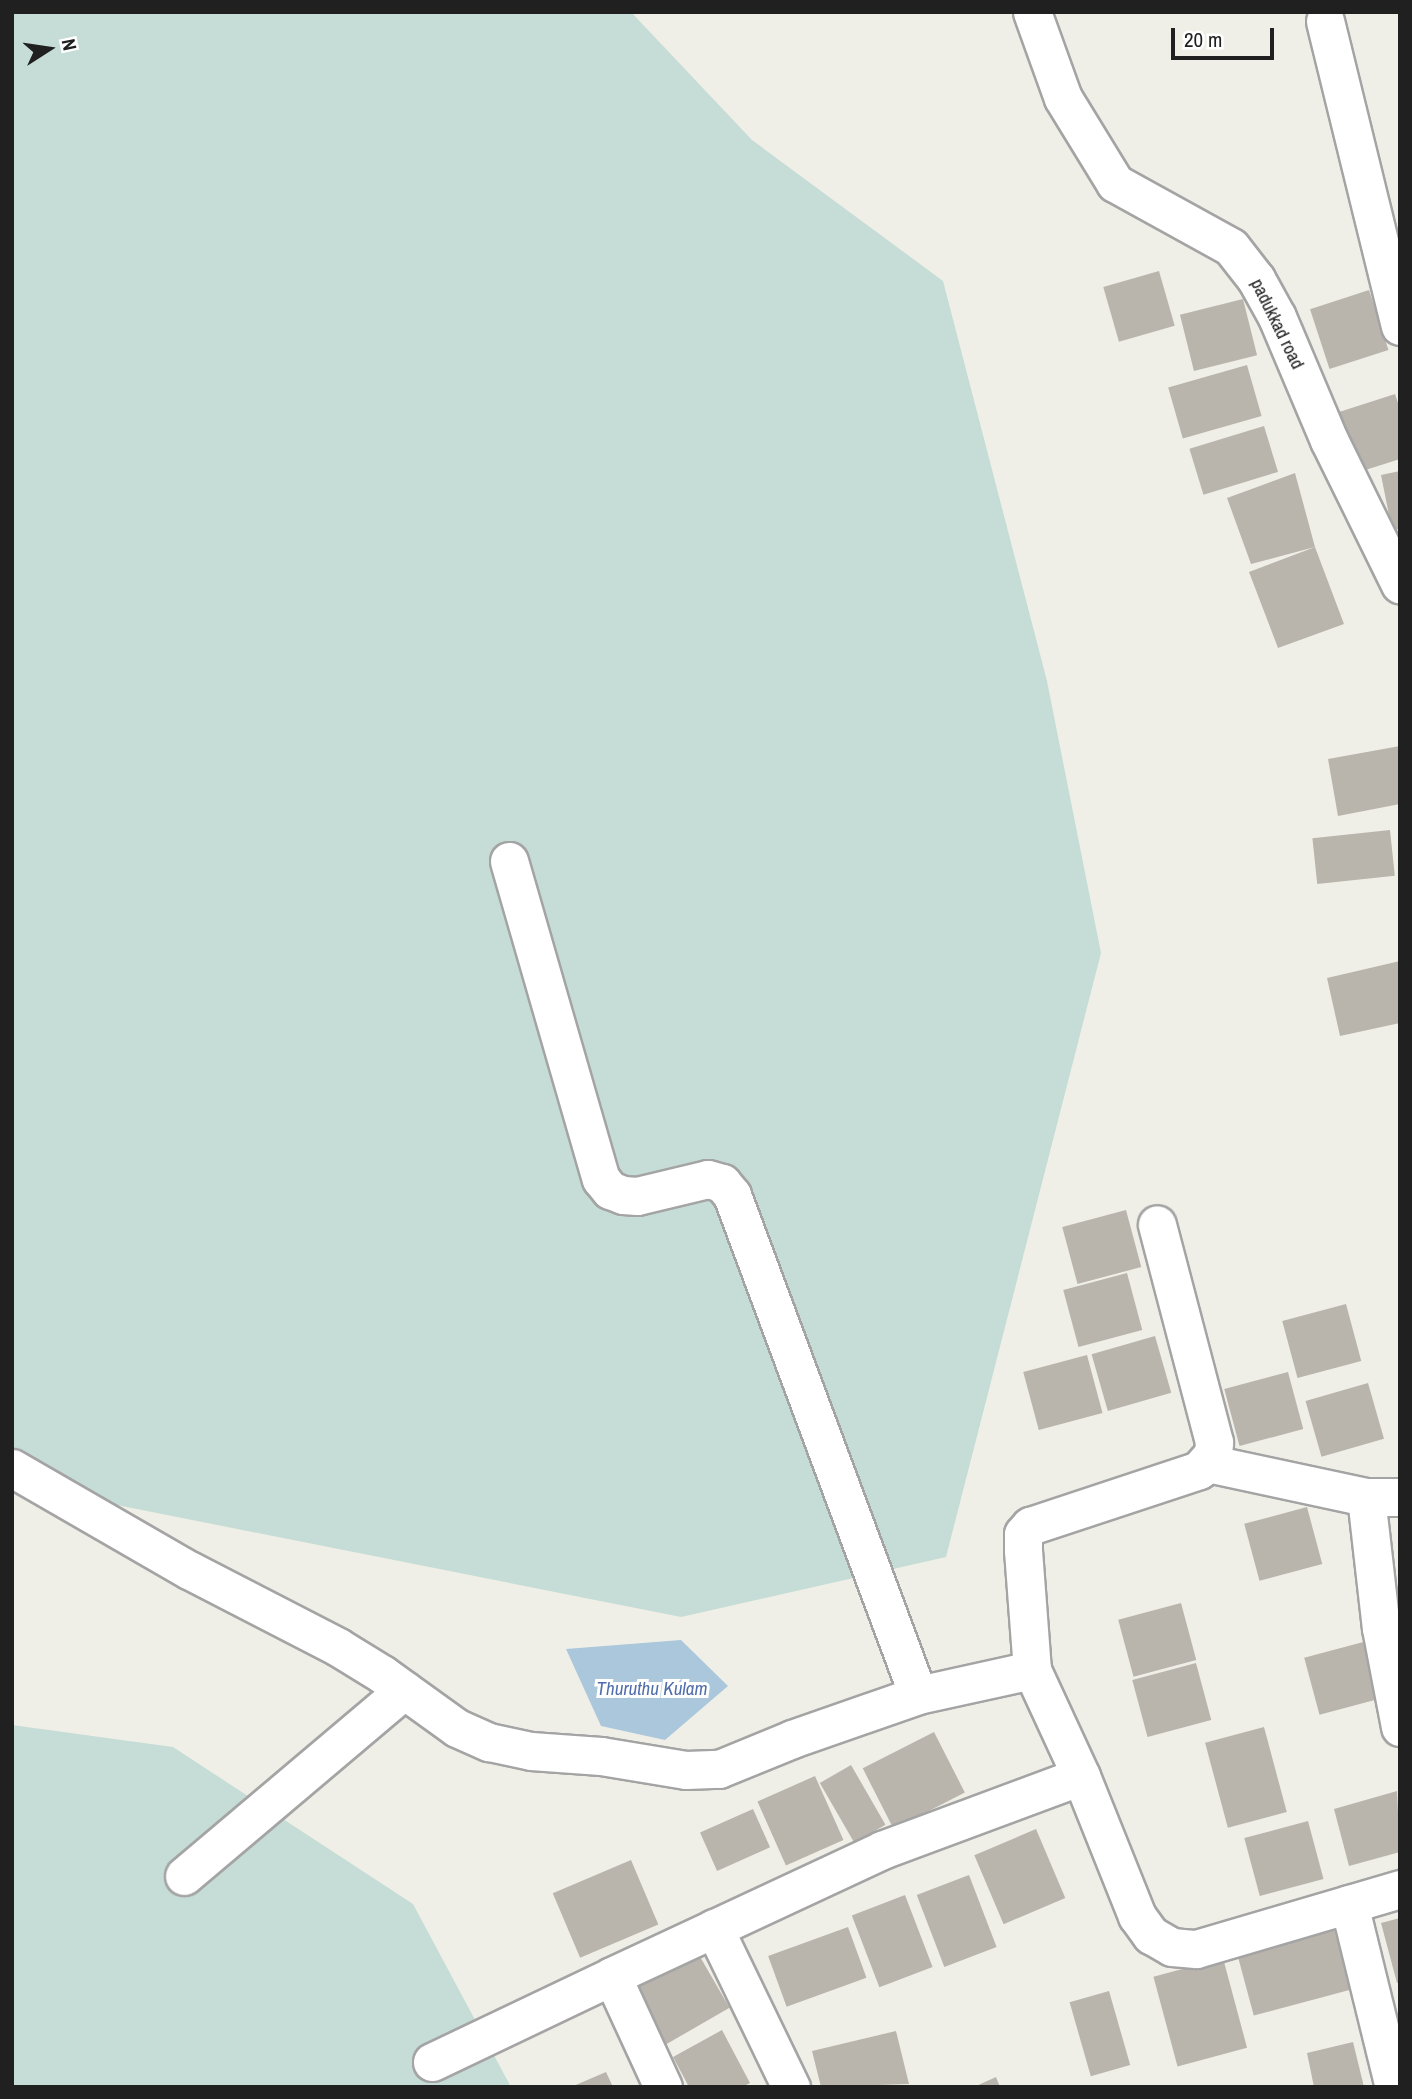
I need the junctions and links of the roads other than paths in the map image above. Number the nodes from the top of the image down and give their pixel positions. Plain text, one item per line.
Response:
1 (1032, 12) edge
2 (1325, 20) dead end
3 (1400, 326) edge
4 (1400, 584) edge
5 (509, 861) dead end
6 (1157, 1224) dead end
7 (1207, 1463) junction
8 (12, 1468) edge
9 (1383, 1497) edge
10 (1032, 1670) junction
11 (404, 1690) junction
12 (918, 1695) junction
13 (1400, 1727) edge
14 (1082, 1776) junction
15 (184, 1876) dead end
16 (1400, 1889) edge
17 (1349, 1904) junction
18 (714, 1928) junction
19 (612, 1976) junction
20 (432, 2062) dead end
21 (663, 2087) edge
22 (791, 2087) edge
23 (1394, 2087) edge

1 - 4 street, padukkad road
2 - 3 street
5 - 12 street
6 - 7 street
7 - 9 street
7 - 10 street
8 - 11 street
9 - 13 street
10 - 12 street
10 - 14 street
11 - 12 street
11 - 15 street
14 - 17 street
14 - 18 street
16 - 17 street
17 - 23 street
18 - 19 street
18 - 22 street
19 - 20 street
19 - 21 street

